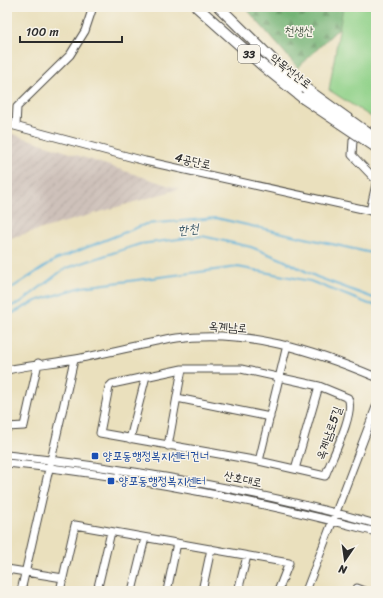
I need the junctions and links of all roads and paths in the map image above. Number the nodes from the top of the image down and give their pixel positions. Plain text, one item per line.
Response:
1 (92, 7) edge
2 (197, 7) edge
3 (219, 7) edge
4 (304, 93) junction
5 (7, 124) edge
6 (16, 126) junction
7 (376, 129) edge
8 (376, 139) edge
9 (376, 147) edge
10 (376, 180) edge
11 (376, 184) edge
12 (373, 211) edge
13 (287, 345) junction
14 (74, 360) junction
15 (38, 363) junction
16 (182, 369) junction
17 (7, 370) edge
18 (146, 376) junction
19 (279, 377) junction
20 (376, 377) edge
21 (319, 386) junction
22 (177, 398) junction
23 (376, 407) edge
24 (270, 417) junction
25 (7, 427) edge
26 (130, 440) junction
27 (168, 446) junction
28 (7, 455) edge
29 (51, 460) junction
30 (259, 461) junction
31 (7, 463) edge
32 (49, 467) junction
33 (295, 469) junction
34 (334, 517) junction
35 (376, 520) edge
36 (376, 524) edge
37 (111, 532) junction
38 (376, 532) edge
39 (145, 538) junction
40 (177, 544) junction
41 (211, 550) junction
42 (248, 556) junction
43 (7, 569) edge
44 (25, 572) junction
45 (63, 578) junction
46 (20, 591) edge
47 (60, 591) edge
48 (97, 591) edge
49 (132, 591) edge
50 (167, 591) edge
51 (202, 591) edge
52 (238, 591) edge
53 (278, 591) edge
54 (306, 591) edge
55 (355, 591) edge
56 (365, 591) edge

1 - 6 street
2 - 4 highway, 약목선산로 / 33
3 - 4 highway, 약목선산로 / 33
4 - 8 highway, 약목선산로 / 33, bridge
4 - 9 highway, 약목선산로 / 33, bridge
5 - 6 street, 4공단로
6 - 12 street, 4공단로
7 - 10 street
11 - 12 street
13 - 14 street, 옥계남로
13 - 19 street
13 - 20 street, 옥계남로
14 - 15 street, 옥계남로
14 - 29 street
15 - 17 street, 옥계남로
15 - 25 street
16 - 18 street, 옥계남로5길
16 - 19 street, 옥계남로5길
16 - 22 street
18 - 26 street
18 - 26 street, 옥계남로5길
19 - 21 street, 옥계남로5길
19 - 24 street
21 - 33 street, 옥계남로5길
21 - 33 street, 옥계남로5길
22 - 24 street
22 - 27 street
23 - 34 street
24 - 30 street
26 - 27 street, 옥계남로5길
27 - 30 street, 옥계남로5길
28 - 29 street, 산호대로
29 - 32 street
29 - 34 street, 산호대로
30 - 33 street, 옥계남로5길
31 - 32 street, 산호대로
32 - 34 street, 산호대로
32 - 44 street
34 - 35 street
34 - 36 street, 산호대로
34 - 38 street, 산호대로
34 - 54 street
37 - 39 street
37 - 45 street
37 - 48 street
39 - 40 street
39 - 49 street
40 - 41 street
40 - 50 street
41 - 42 street
41 - 51 street
42 - 52 street
42 - 53 street
43 - 44 street
44 - 45 street
44 - 46 street
45 - 47 street
55 - 56 street

